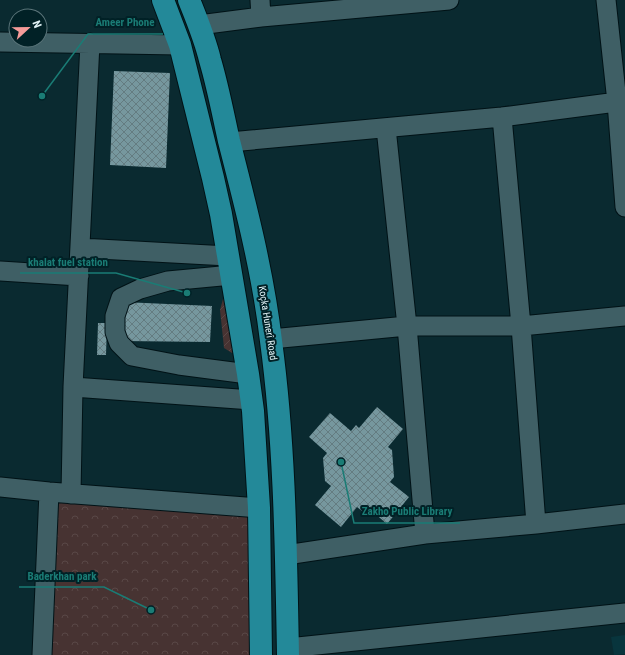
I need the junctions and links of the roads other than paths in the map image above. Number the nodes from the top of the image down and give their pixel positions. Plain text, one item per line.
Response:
1 (163, 0) edge
2 (189, 0) edge
3 (449, 0) edge
4 (606, 0) edge
5 (382, 3) edge
6 (261, 9) edge
7 (199, 25) junction
8 (0, 42) edge
9 (90, 43) junction
10 (180, 45) junction
11 (621, 101) edge
12 (502, 117) junction
13 (386, 128) junction
14 (230, 142) junction
15 (625, 207) edge
16 (80, 248) junction
17 (230, 266) junction
18 (0, 272) edge
19 (79, 276) junction
20 (625, 316) edge
21 (407, 326) junction
22 (521, 326) junction
23 (271, 339) junction
24 (248, 374) junction
25 (73, 387) junction
26 (252, 400) junction
27 (282, 447) junction
28 (256, 450) junction
29 (0, 487) edge
30 (49, 492) junction
31 (71, 494) junction
32 (259, 508) junction
33 (625, 514) edge
34 (536, 524) junction
35 (425, 534) junction
36 (286, 555) junction
37 (625, 613) edge
38 (288, 651) edge
39 (42, 655) edge
40 (261, 655) edge

1 - 10 main road
2 - 7 main road, Koçka Hunerî Road
3 - 5 street
4 - 11 street
5 - 6 street
6 - 7 street
7 - 14 main road, Koçka Hunerî Road
8 - 9 street
9 - 10 street
9 - 16 street
10 - 17 main road
11 - 12 street
11 - 15 street
12 - 13 street
12 - 22 street
13 - 14 street
13 - 21 street
14 - 23 main road, Koçka Hunerî Road
16 - 17 street
16 - 19 street
17 - 24 main road
17 - 24 street
18 - 19 street
19 - 25 street
20 - 22 street
21 - 22 street
21 - 23 street
21 - 35 street
22 - 34 street
23 - 27 main road, Koçka Hunerî Road
24 - 26 main road
25 - 26 street
25 - 31 street
26 - 28 main road
27 - 28 main road
27 - 36 main road, Koçka Hunerî Road
28 - 32 main road
29 - 30 street
30 - 31 street
30 - 39 street
31 - 32 street
32 - 40 main road
33 - 34 street
34 - 35 street
35 - 36 street
36 - 38 main road, Koçka Hunerî Road
37 - 38 street

